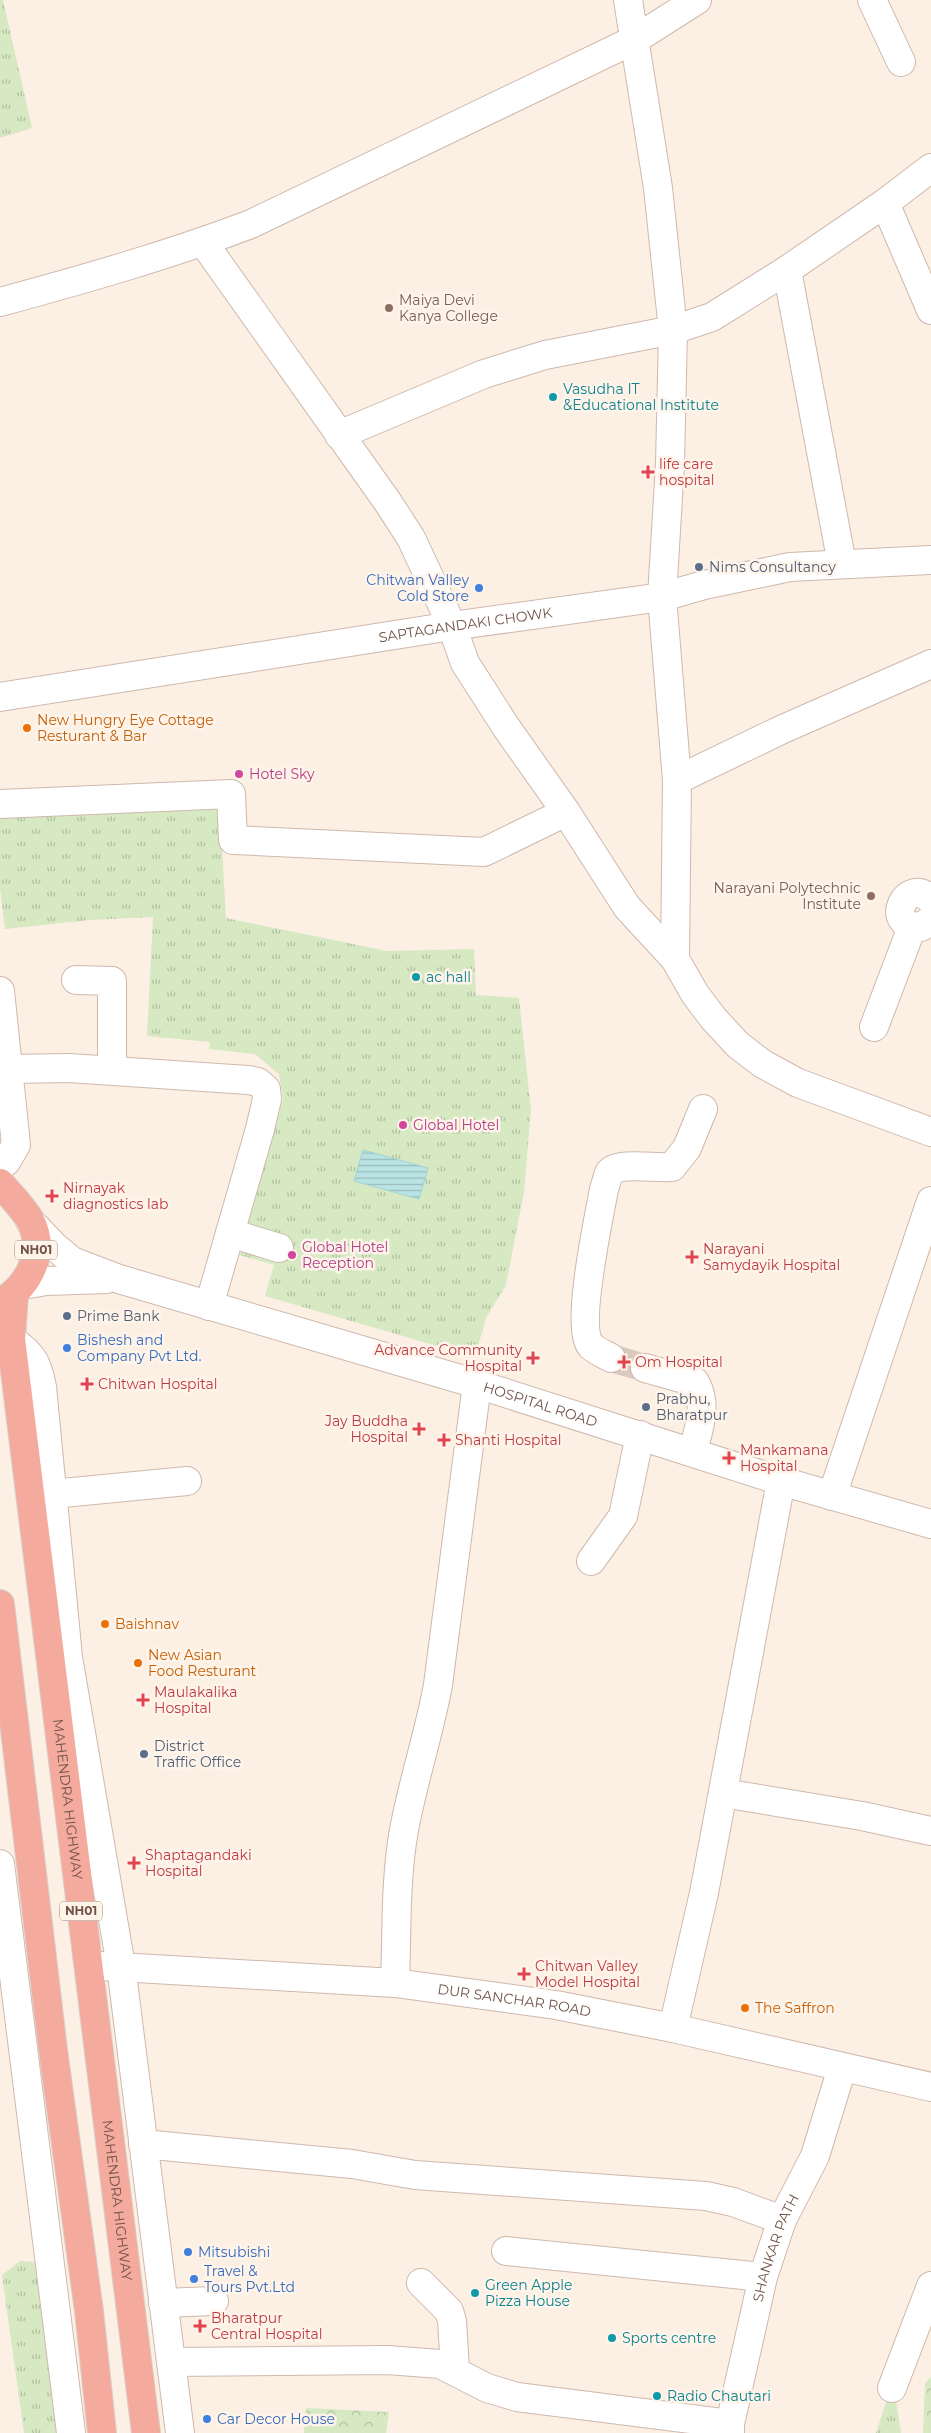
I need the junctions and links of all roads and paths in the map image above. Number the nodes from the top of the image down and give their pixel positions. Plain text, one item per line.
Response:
1 (628, 0) edge
2 (697, 0) edge
3 (872, 0) edge
4 (634, 40) junction
5 (902, 62) dead end
6 (931, 168) edge
7 (885, 203) junction
8 (203, 242) junction
9 (787, 270) junction
10 (0, 302) edge
11 (931, 310) edge
12 (673, 330) junction
13 (340, 436) junction
14 (931, 560) edge
15 (842, 564) junction
16 (662, 597) junction
17 (452, 626) junction
18 (931, 664) edge
19 (0, 697) edge
20 (676, 780) junction
21 (0, 804) edge
22 (566, 812) junction
23 (926, 907) edge
24 (675, 959) junction
25 (76, 980) dead end
26 (0, 991) edge
27 (874, 1027) dead end
28 (7, 1070) junction
29 (112, 1070) junction
30 (704, 1109) dead end
31 (931, 1132) edge
32 (0, 1165) edge
33 (0, 1183) edge
34 (931, 1201) edge
35 (16, 1206) edge
36 (230, 1233) junction
37 (279, 1248) dead end
38 (119, 1279) junction
39 (12, 1294) edge
40 (209, 1306) junction
41 (11, 1339) junction
42 (611, 1358) tunnel mouth
43 (645, 1368) tunnel mouth
44 (477, 1384) junction
45 (640, 1435) junction
46 (694, 1452) junction
47 (187, 1481) dead end
48 (781, 1481) junction
49 (52, 1494) junction
50 (832, 1496) junction
51 (931, 1524) edge
52 (591, 1561) dead end
53 (0, 1604) edge
54 (723, 1793) junction
55 (931, 1831) edge
56 (0, 1864) edge
57 (88, 1966) junction
58 (121, 1966) junction
59 (395, 1983) junction
60 (673, 2028) junction
61 (842, 2068) junction
62 (931, 2087) edge
63 (143, 2144) junction
64 (782, 2220) junction
65 (506, 2251) dead end
66 (763, 2277) junction
67 (421, 2283) dead end
68 (931, 2286) edge
69 (214, 2301) dead end
70 (163, 2303) junction
71 (171, 2362) junction
72 (455, 2370) junction
73 (892, 2388) dead end
74 (730, 2428) edge
75 (72, 2433) edge
76 (102, 2433) edge
77 (146, 2433) edge
78 (180, 2433) edge

1 - 4 street
2 - 4 street
3 - 5 street
4 - 8 street
4 - 12 street
6 - 7 street
7 - 9 street
7 - 11 street
8 - 10 street
8 - 13 street
9 - 12 street
9 - 15 street
12 - 13 street
12 - 16 street
13 - 17 street
14 - 15 street, SAPTAGANDAKI CHOWK
15 - 16 street, SAPTAGANDAKI CHOWK
16 - 17 street, SAPTAGANDAKI CHOWK
16 - 20 street
17 - 19 street, SAPTAGANDAKI CHOWK
17 - 22 street
18 - 20 street
20 - 24 street
21 - 22 street
22 - 24 street
23 - 27 street
24 - 31 street
25 - 29 street
26 - 28 street
28 - 29 street
28 - 32 street
29 - 36 street
30 - 42 street
33 - 35 highway, MAHENDRA HIGHWAY / NH01
34 - 50 street
35 - 38 street, HOSPITAL ROAD
35 - 39 highway, MAHENDRA HIGHWAY / NH01
36 - 37 street
36 - 40 street
38 - 39 street, HOSPITAL ROAD
38 - 40 street, HOSPITAL ROAD
39 - 41 highway, MAHENDRA HIGHWAY / NH01
40 - 44 street, HOSPITAL ROAD
41 - 49 street
41 - 57 highway, MAHENDRA HIGHWAY / NH01
43 - 46 street
44 - 45 street, HOSPITAL ROAD
44 - 59 street
45 - 46 street, HOSPITAL ROAD
45 - 52 street
46 - 48 street, HOSPITAL ROAD
47 - 49 street
48 - 50 street, HOSPITAL ROAD
48 - 54 street
49 - 58 street
50 - 51 street, HOSPITAL ROAD
53 - 76 highway
54 - 55 street
54 - 60 street
56 - 75 street
57 - 58 street, DUR SANCHAR ROAD
57 - 77 highway, MAHENDRA HIGHWAY / NH01
58 - 59 street, DUR SANCHAR ROAD
58 - 63 street
59 - 60 street, DUR SANCHAR ROAD
60 - 61 street, DUR SANCHAR ROAD
61 - 62 street, DUR SANCHAR ROAD
61 - 64 street, SHANKAR PATH
63 - 64 street
63 - 70 street
64 - 66 street, SHANKAR PATH
65 - 66 street
66 - 74 street, SHANKAR PATH
67 - 72 street
68 - 73 street
69 - 70 street
70 - 71 street
71 - 72 street
71 - 78 street
72 - 74 street

